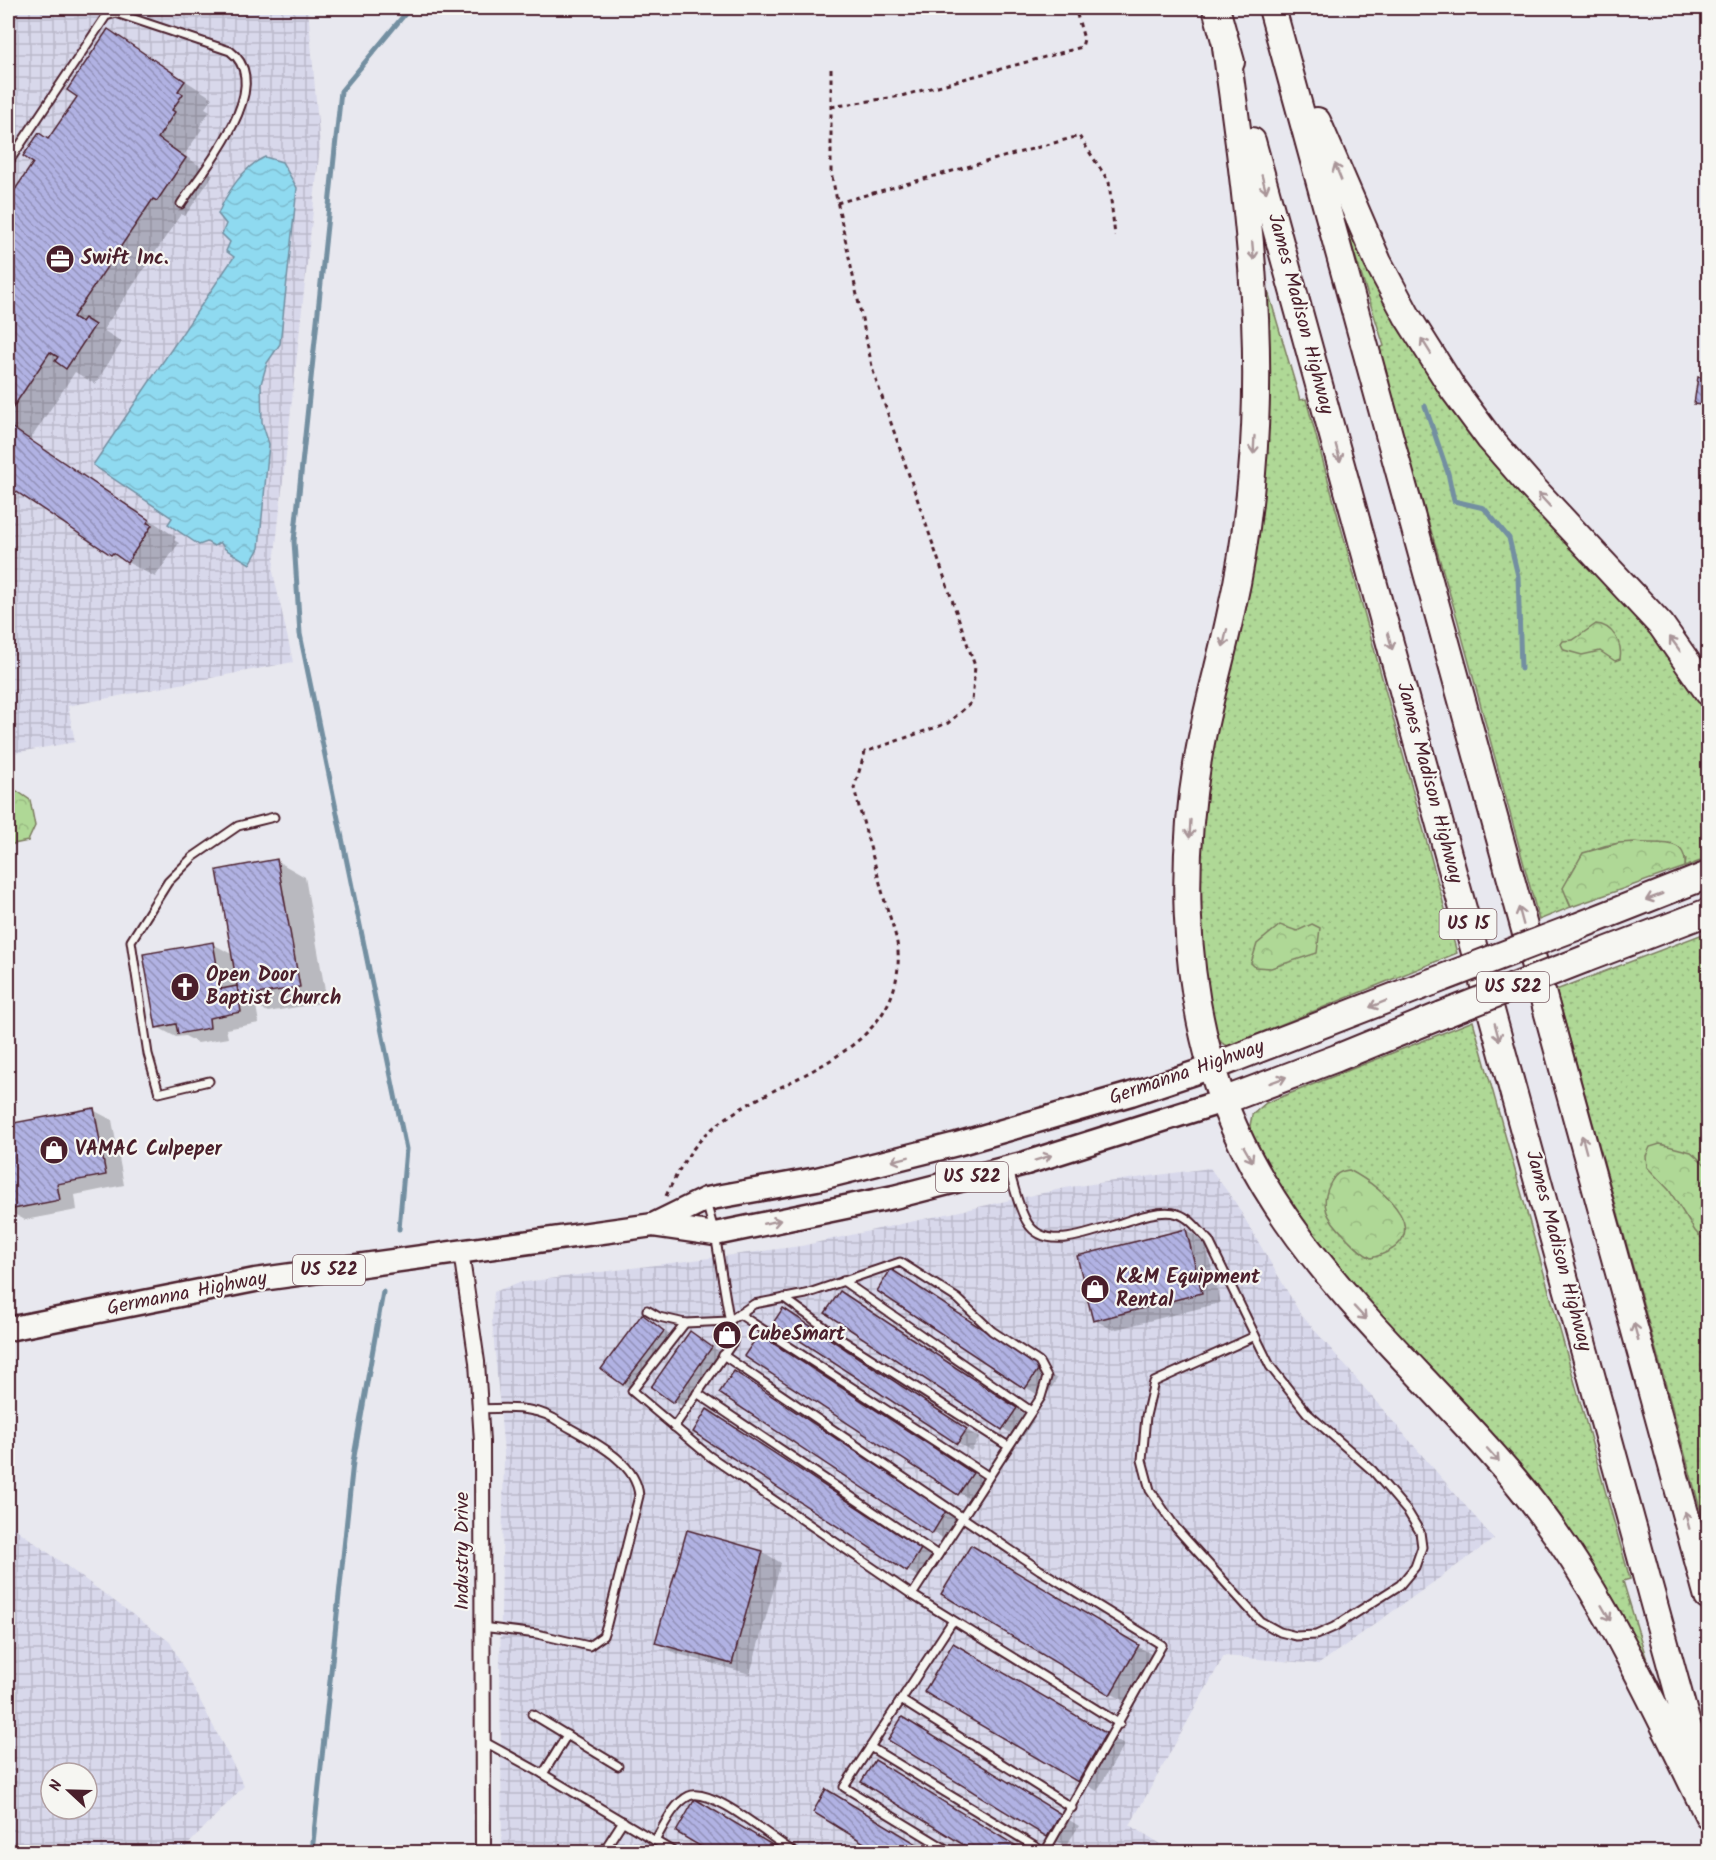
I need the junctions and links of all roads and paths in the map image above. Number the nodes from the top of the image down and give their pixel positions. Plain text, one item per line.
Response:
1 (1075, 8) edge
2 (1216, 8) edge
3 (1272, 9) edge
4 (1226, 47) junction
5 (831, 69) dead end
6 (831, 107) junction
7 (8, 163) edge
8 (837, 203) junction
9 (181, 204) dead end
10 (1115, 236) dead end
11 (1708, 692) edge
12 (274, 817) dead end
13 (1708, 875) edge
14 (1708, 912) edge
15 (1212, 1067) junction
16 (208, 1081) dead end
17 (1223, 1101) junction
18 (1008, 1167) junction
19 (706, 1199) junction
20 (653, 1225) junction
21 (715, 1234) junction
22 (461, 1252) junction
23 (843, 1281) junction
24 (784, 1299) junction
25 (647, 1310) dead end
26 (739, 1314) junction
27 (729, 1321) junction
28 (685, 1323) junction
29 (8, 1329) edge
30 (1255, 1336) junction
31 (723, 1355) junction
32 (697, 1393) junction
33 (480, 1409) junction
34 (1030, 1411) junction
35 (674, 1427) junction
36 (1008, 1446) junction
37 (988, 1476) junction
38 (963, 1515) junction
39 (938, 1555) junction
40 (912, 1595) junction
41 (1708, 1597) edge
42 (952, 1622) junction
43 (482, 1627) junction
44 (901, 1700) junction
45 (532, 1714) dead end
46 (1120, 1724) junction
47 (567, 1735) junction
48 (483, 1741) junction
49 (870, 1747) junction
50 (618, 1766) dead end
51 (543, 1774) junction
52 (1708, 1801) edge
53 (1072, 1808) junction
54 (1708, 1815) edge
55 (623, 1821) junction
56 (655, 1841) junction
57 (483, 1852) edge
58 (603, 1852) edge
59 (674, 1852) edge
60 (794, 1852) edge
61 (951, 1852) edge
62 (1044, 1852) edge

1 - 6 path
2 - 4 highway, James Madison Highway / US 15
11 -> 3 highway
41 -> 3 highway, US 15
4 -> 15 highway
4 -> 52 highway, James Madison Highway / US 15
5 - 6 path
6 - 8 path
7 - 9 lane
8 - 10 path
8 - 20 path
12 - 16 lane
13 -> 15 highway, Germanna Highway / US 522, bridge
17 -> 14 highway, Germanna Highway / US 522, bridge
15 - 17 highway
15 -> 19 main road, Germanna Highway / US 522
18 -> 17 main road, Germanna Highway / US 522
17 -> 54 highway
21 -> 18 main road, Germanna Highway / US 522
18 - 30 lane
19 - 20 main road, Germanna Highway / US 522
19 - 21 lane
20 - 21 main road, Germanna Highway / US 522
20 - 22 main road, Germanna Highway / US 522
21 - 27 lane
22 - 29 main road, Germanna Highway / US 522
22 - 33 street, Industry Drive
23 - 24 lane
23 - 34 lane
23 - 34 lane
24 - 26 lane
24 - 36 lane
25 - 28 lane
26 - 27 lane
26 - 37 lane
27 - 28 lane
27 - 31 lane
28 - 35 lane
30 - 30 lane
31 - 32 lane
31 - 38 lane
32 - 35 lane
32 - 39 lane
33 - 43 street, Industry Drive
33 - 43 lane
34 - 36 lane
35 - 40 lane
36 - 37 lane
37 - 38 lane
38 - 39 lane
38 - 46 lane
39 - 40 lane
40 - 42 lane
42 - 44 lane
42 - 46 lane
43 - 48 street, Industry Drive
44 - 49 lane
44 - 53 lane
45 - 47 lane
46 - 53 lane
47 - 50 lane
47 - 51 lane
48 - 51 lane
48 - 57 street, Industry Drive
49 - 61 lane
49 - 62 lane
51 - 55 lane
53 - 62 lane
55 - 56 lane
55 - 58 lane
56 - 59 lane
56 - 60 lane

